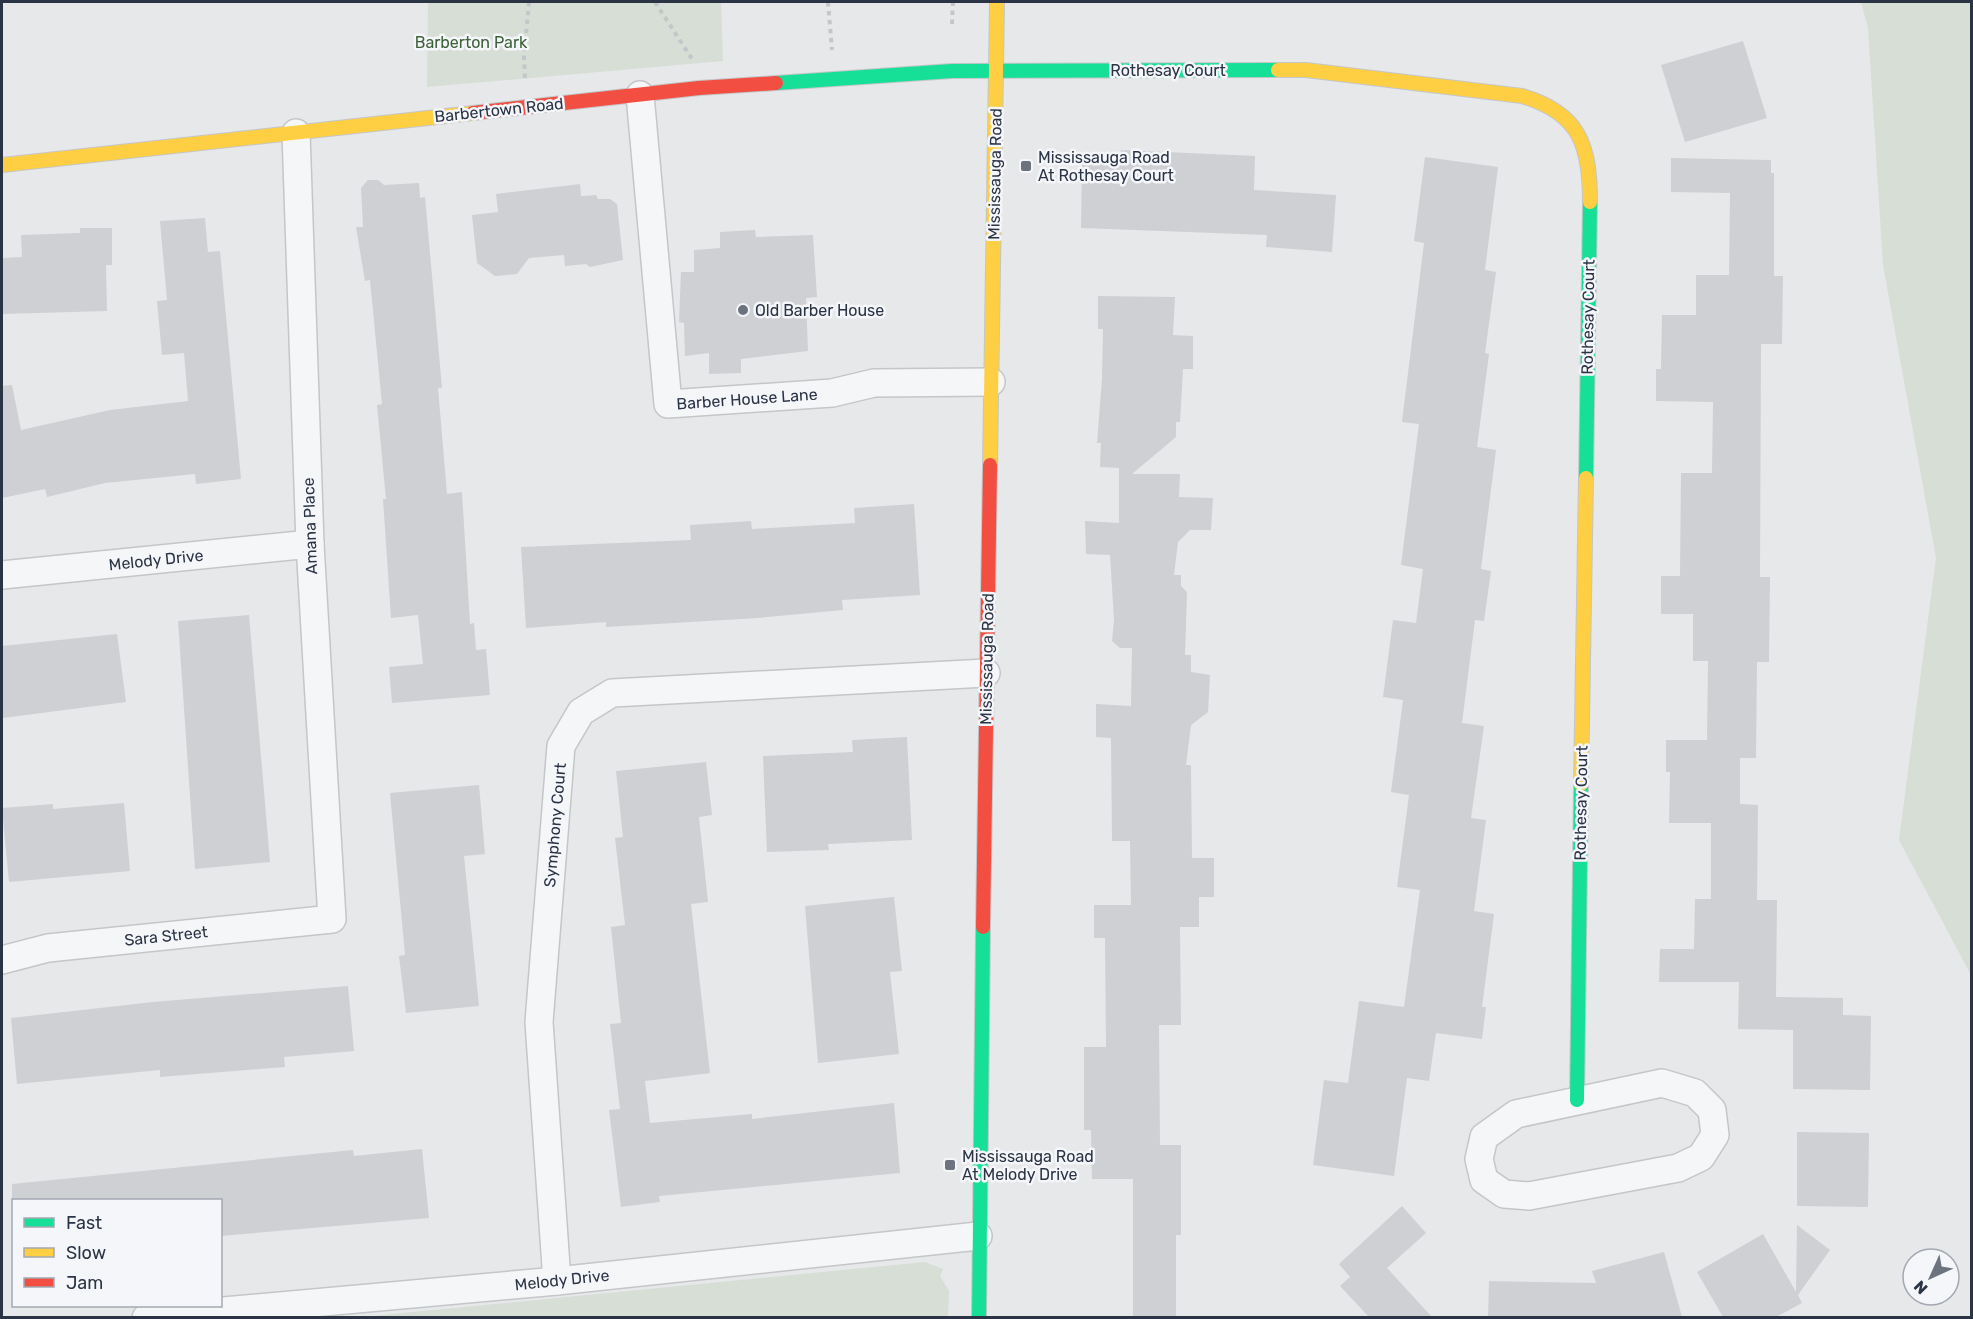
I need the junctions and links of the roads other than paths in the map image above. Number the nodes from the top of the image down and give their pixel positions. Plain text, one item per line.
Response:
1 (998, 2) edge
2 (997, 73) junction
3 (640, 94) junction
4 (296, 133) junction
5 (2, 165) edge
6 (991, 382) junction
7 (310, 544) junction
8 (2, 575) edge
9 (987, 673) junction
10 (332, 919) joint
11 (2, 960) edge
12 (1577, 1100) junction
13 (978, 1236) junction
14 (557, 1281) junction
15 (146, 1317) edge
16 (979, 1317) edge

1 - 2 street, Mississauga Road
2 - 3 street, Barbertown Road
2 - 6 street, Mississauga Road
2 - 12 street, Rothesay Court
3 - 4 street, Barbertown Road
3 - 6 street, Barber House Lane
4 - 5 street, Barbertown Road
4 - 7 street, Amana Place
6 - 9 street, Mississauga Road
7 - 8 street, Melody Drive
7 - 10 street, Amana Place
9 - 13 street, Mississauga Road
9 - 14 street, Symphony Court
10 - 11 street, Sara Street
12 - 12 street
13 - 14 street, Melody Drive
13 - 16 street, Mississauga Road
14 - 15 street, Melody Drive

